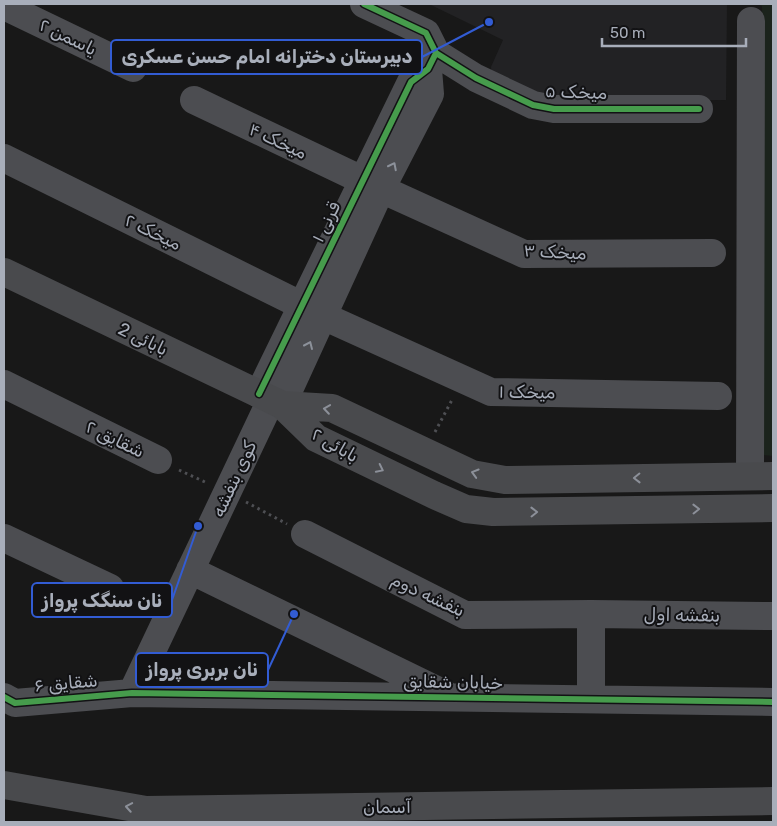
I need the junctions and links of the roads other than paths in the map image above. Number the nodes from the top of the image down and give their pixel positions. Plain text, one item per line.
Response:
1 (364, 4) edge
2 (4, 6) edge
3 (751, 22) dead end
4 (432, 61) junction
5 (133, 68) dead end
6 (194, 100) dead end
7 (699, 109) dead end
8 (4, 158) edge
9 (372, 185) junction
10 (712, 253) dead end
11 (4, 272) edge
12 (313, 310) junction
13 (4, 384) edge
14 (718, 396) dead end
15 (271, 400) junction
16 (158, 460) road end
17 (762, 476) edge
18 (773, 508) edge
19 (305, 534) road end
20 (4, 538) edge
21 (190, 570) junction
22 (110, 588) dead end
23 (592, 614) junction
24 (773, 616) edge
25 (132, 693) junction
26 (4, 697) edge
27 (451, 698) junction
28 (591, 699) junction
29 (773, 702) edge
30 (4, 784) edge
31 (773, 801) edge
32 (178, 810) junction
33 (152, 822) edge

1 - 4 street
2 - 5 street, یاسمن ۲
3 - 17 street
4 - 7 street, میخک ۵
4 - 9 street, قرنی ۱
6 - 9 street, میخک ۴
8 - 12 street, میخک ۲
9 - 10 street, میخک ۳
9 - 12 street, قرنی ۱
11 - 15 main road, بابائی 2
12 - 14 street, میخک ۱
12 - 15 street, قرنی ۱
13 - 16 street, شقایق ۲
17 -> 15 main road, بابائی ۲
15 -> 18 main road, بابائی ۲
15 - 21 street, کوی بنفشه
19 - 23 street, بنفشه دوم
20 - 22 street
21 - 25 street, کوی بنفشه
21 - 27 street
23 - 24 street, بنفشه اول
23 - 28 street
25 - 26 street, شقایق ۶
25 - 27 street, خیابان شقایق
27 - 28 street, خیابان شقایق
28 - 29 street, خیابان شقایق
32 -> 30 main road, آسمان
31 - 32 main road, آسمان
32 - 33 main road

